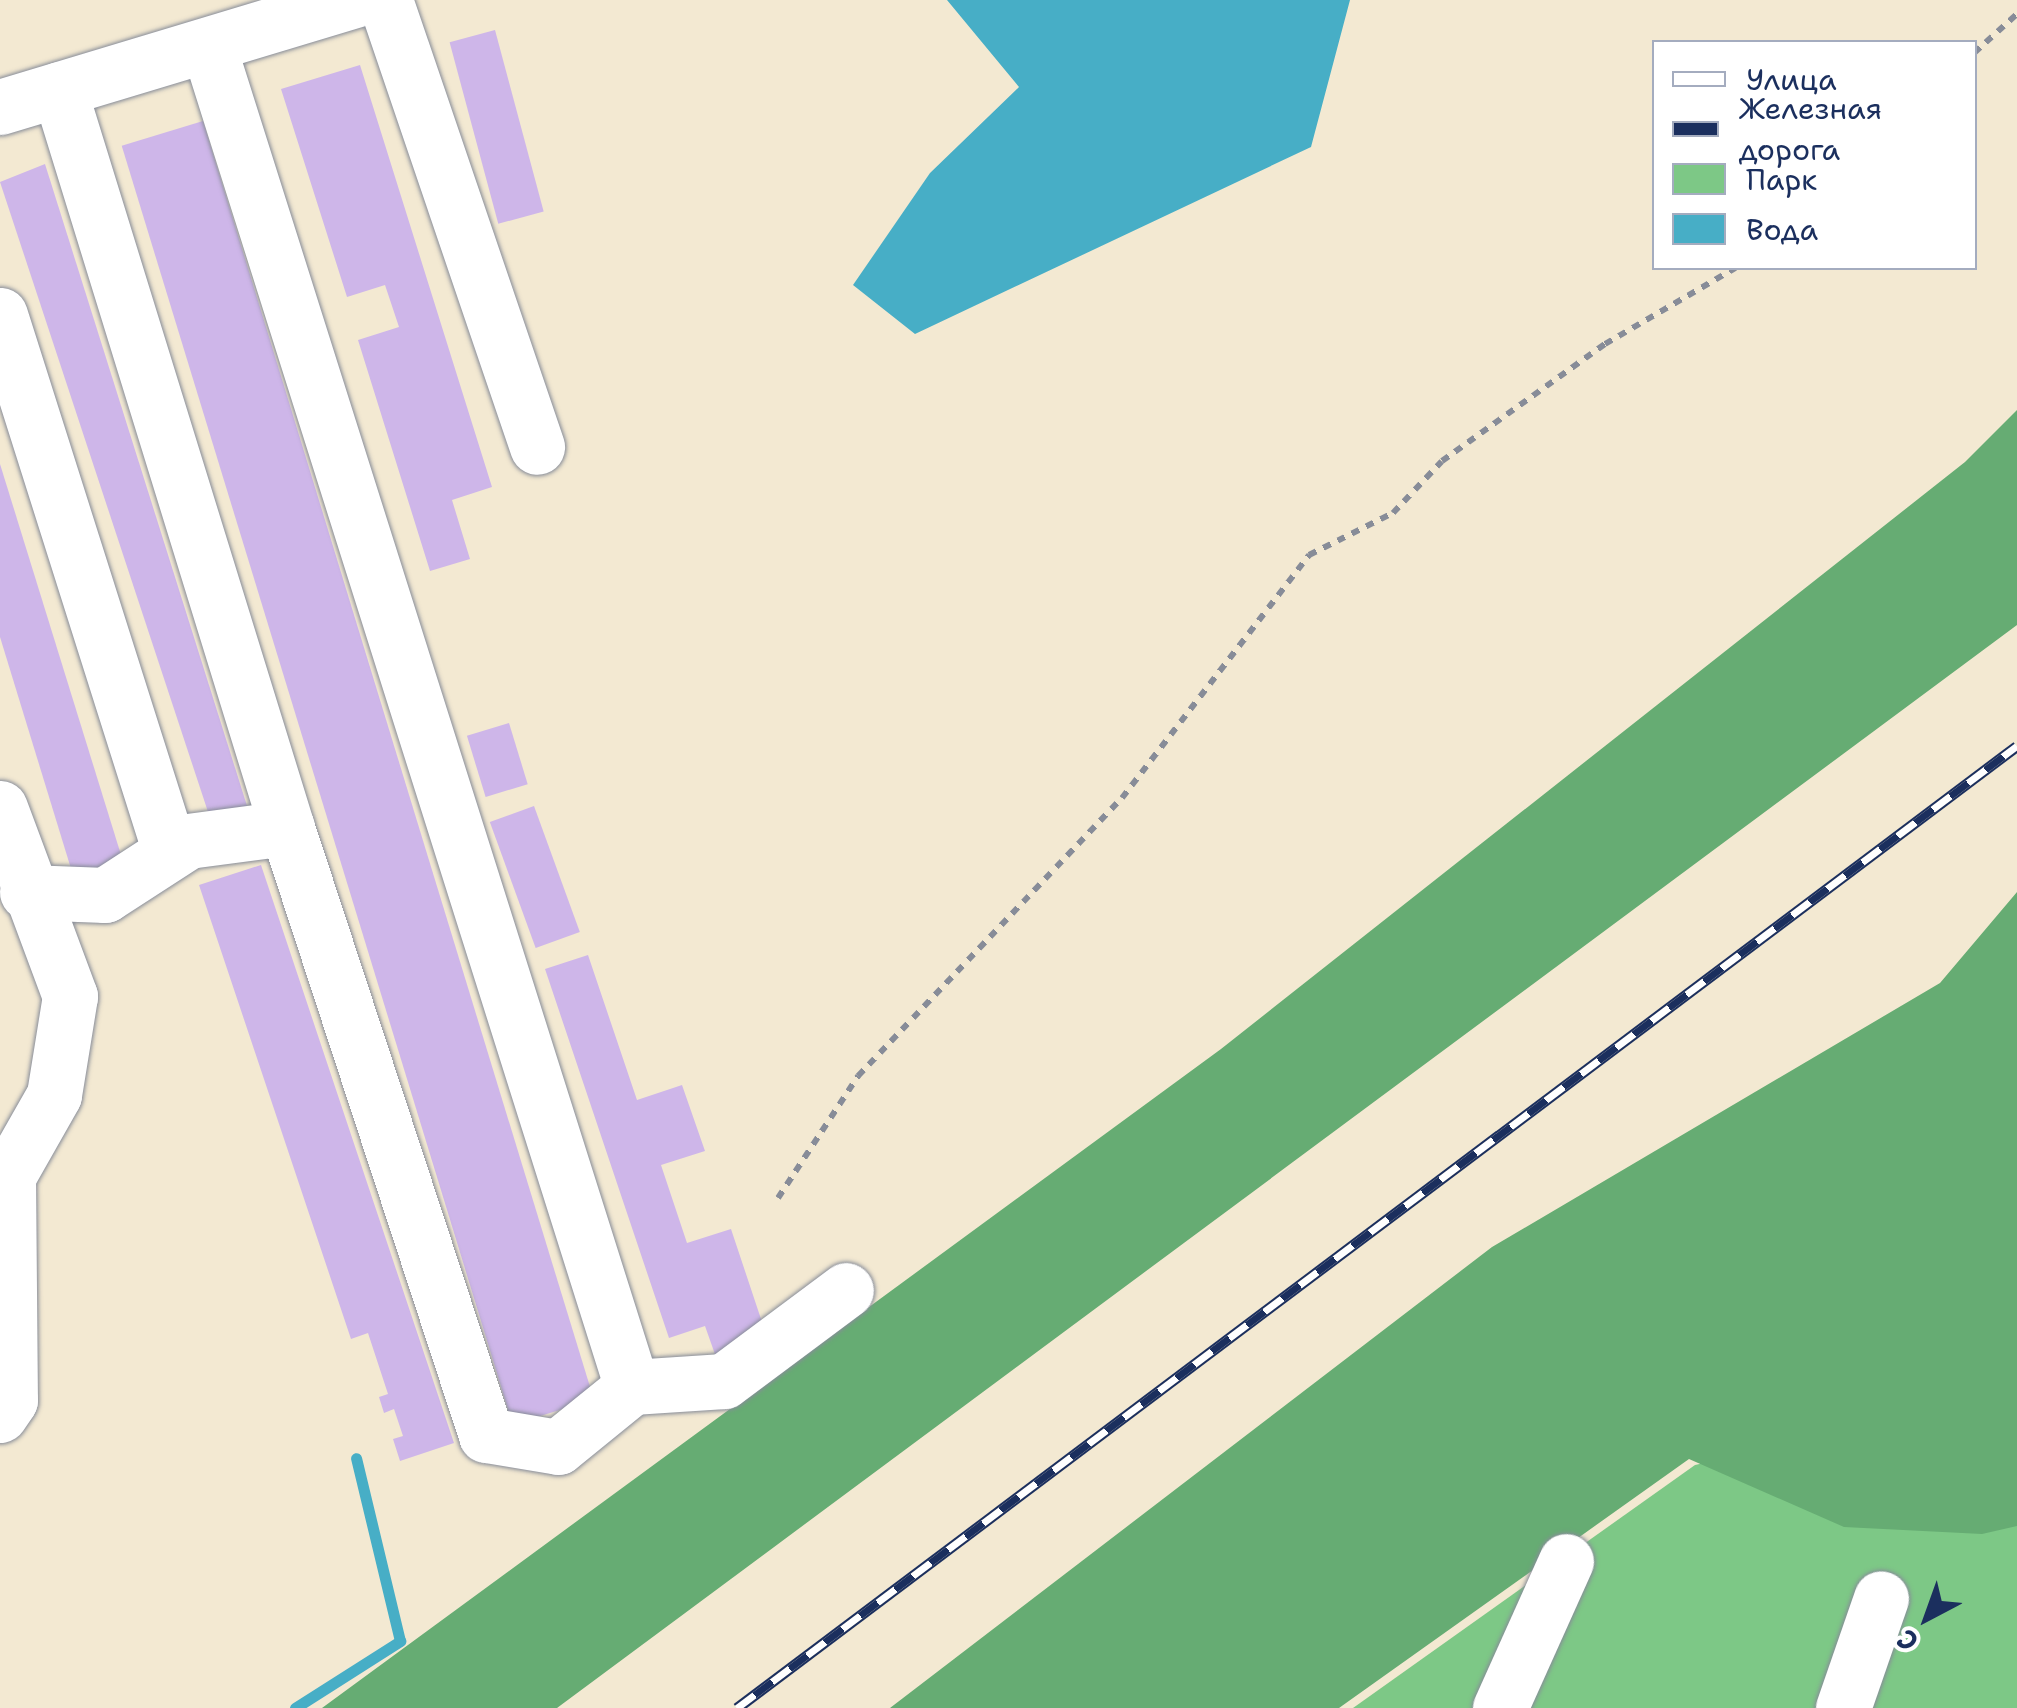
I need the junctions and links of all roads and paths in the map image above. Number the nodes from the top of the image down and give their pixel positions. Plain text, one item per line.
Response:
1 (354, 2) edge
2 (2017, 14) edge
3 (208, 45) junction
4 (1977, 50) edge
5 (60, 89) junction
6 (0, 107) edge
7 (1732, 270) edge
8 (0, 315) edge
9 (537, 446) dead end
10 (0, 808) edge
11 (287, 828) junction
12 (170, 852) junction
13 (27, 892) junction
14 (778, 1198) dead end
15 (846, 1290) dead end
16 (632, 1388) junction
17 (0, 1415) edge
18 (1566, 1561) dead end
19 (1881, 1598) dead end
20 (1500, 1708) edge
21 (1843, 1708) edge

1 - 3 street
1 - 9 street
2 - 4 path
3 - 5 street
3 - 16 street
5 - 6 street
5 - 11 street
7 - 14 path
8 - 12 street
10 - 13 street
11 - 12 street
11 - 16 street
12 - 13 street
13 - 17 street
15 - 16 street
18 - 20 street
19 - 21 street

